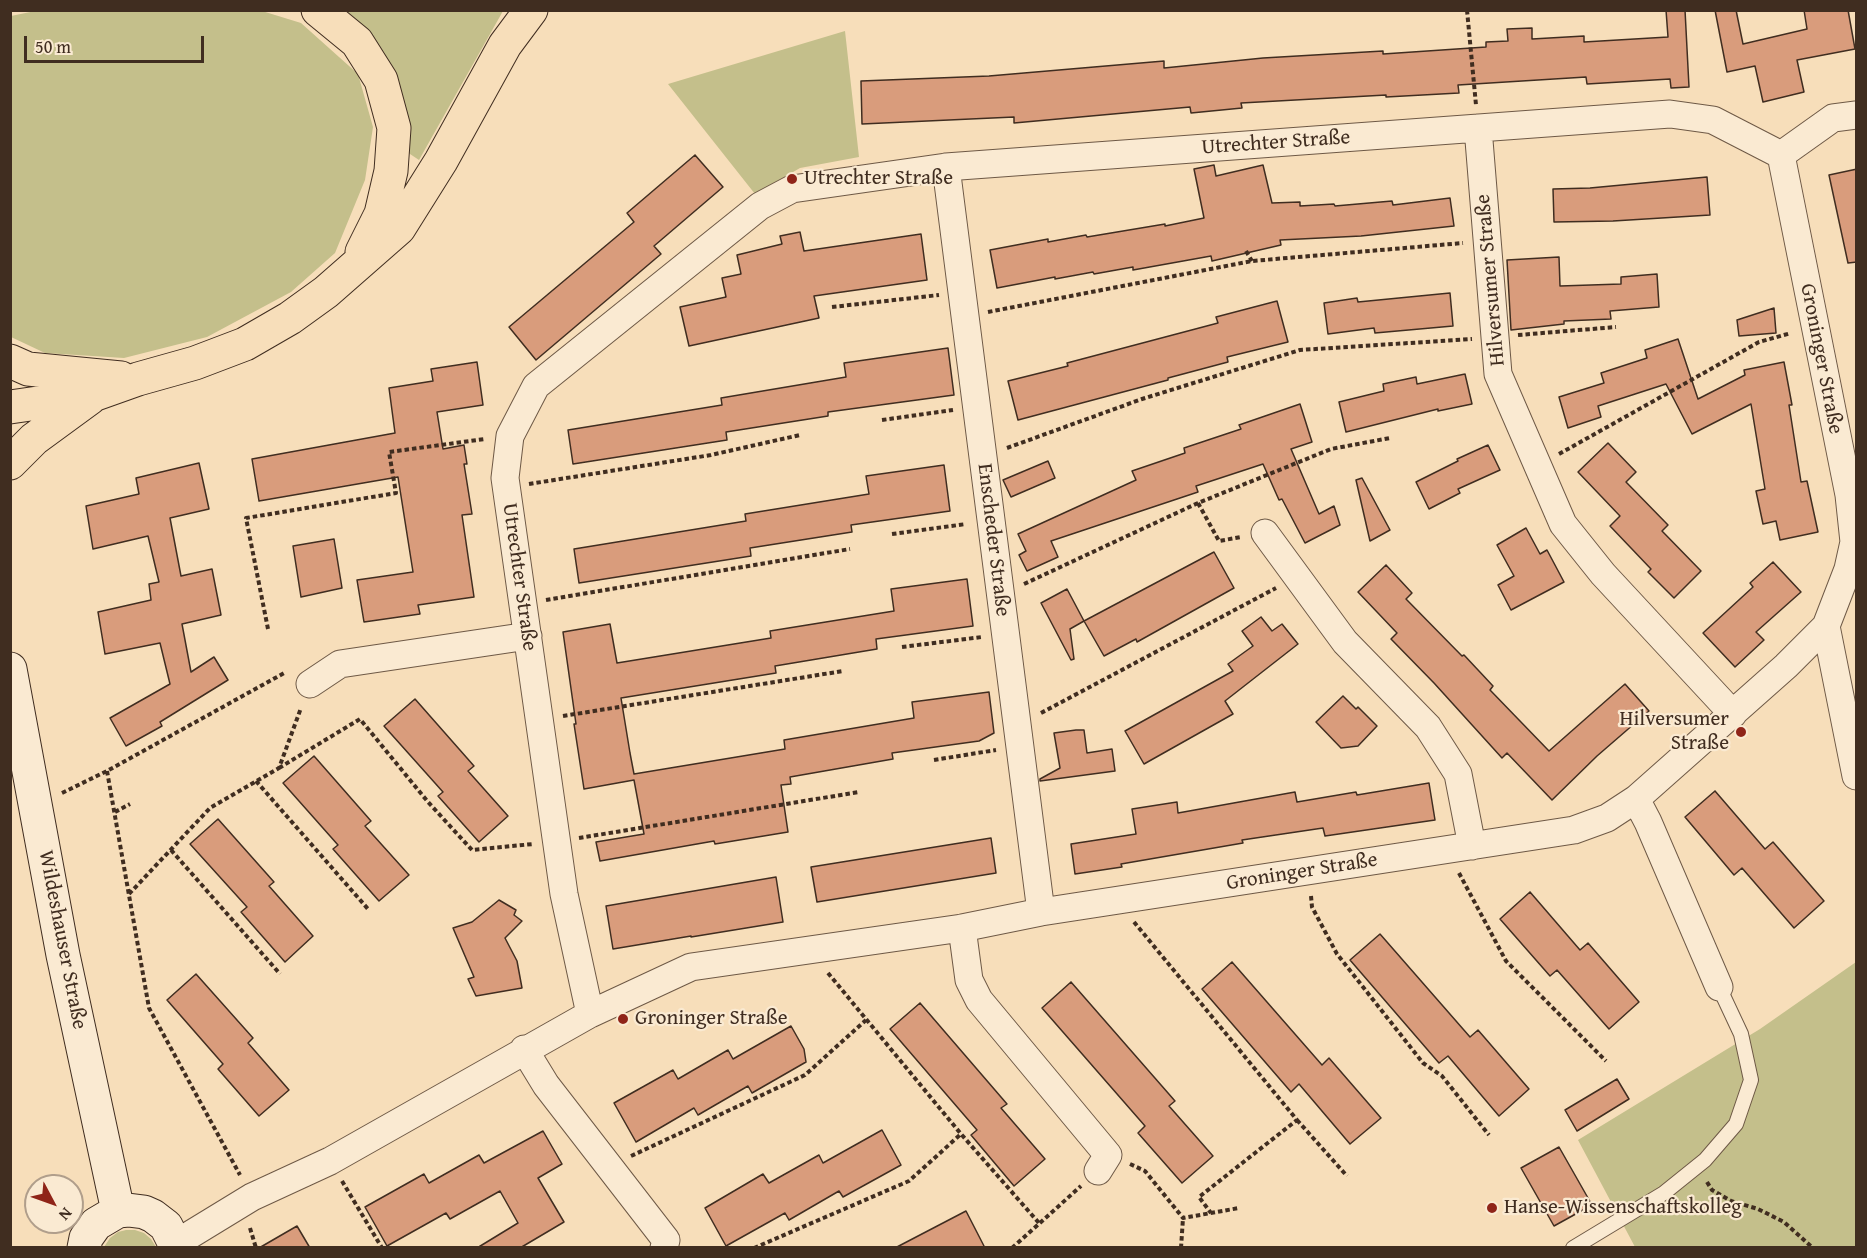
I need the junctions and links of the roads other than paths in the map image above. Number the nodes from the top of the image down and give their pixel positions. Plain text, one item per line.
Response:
1 (318, 10) edge
2 (531, 10) edge
3 (1857, 115) edge
4 (1478, 128) junction
5 (1780, 155) junction
6 (946, 167) junction
7 (355, 267) junction
8 (10, 361) edge
9 (138, 379) junction
10 (93, 395) junction
11 (10, 407) edge
12 (10, 463) edge
13 (1265, 532) road end
14 (1839, 611) edge
15 (528, 636) junction
16 (10, 669) edge
17 (298, 678) road end
18 (1733, 714) junction
19 (1857, 776) edge
20 (1636, 799) junction
21 (1460, 848) junction
22 (1041, 912) junction
23 (962, 928) junction
24 (1719, 987) joint
25 (590, 1014) junction
26 (524, 1049) junction
27 (1103, 1163) road end
28 (118, 1210) junction
29 (175, 1246) edge
30 (84, 1248) edge
31 (664, 1248) edge
32 (1573, 1248) edge

1 - 7 highway
2 - 7 highway
3 - 5 street
4 - 5 street, Utrechter Straße
4 - 6 street, Utrechter Straße
4 - 18 street, Hilversumer Straße
5 - 14 street, Groninger Straße
6 - 15 street, Utrechter Straße
6 - 22 street, Enscheder Straße
7 - 9 highway
8 - 9 highway
9 - 10 highway
10 - 11 highway
10 - 12 highway
13 - 21 street
14 - 18 street, Groninger Straße
14 - 19 street
15 - 17 street
15 - 25 street, Utrechter Straße
16 - 28 main road, Wildeshauser Straße
18 - 20 street, Groninger Straße
20 - 21 street, Groninger Straße
20 - 24 street
21 - 22 street, Groninger Straße
22 - 23 street, Groninger Straße
23 - 25 street, Groninger Straße
23 - 27 street
24 - 32 lane
25 - 26 street, Groninger Straße
26 - 29 street, Groninger Straße
26 - 31 street
28 - 29 main road
28 - 30 main road

